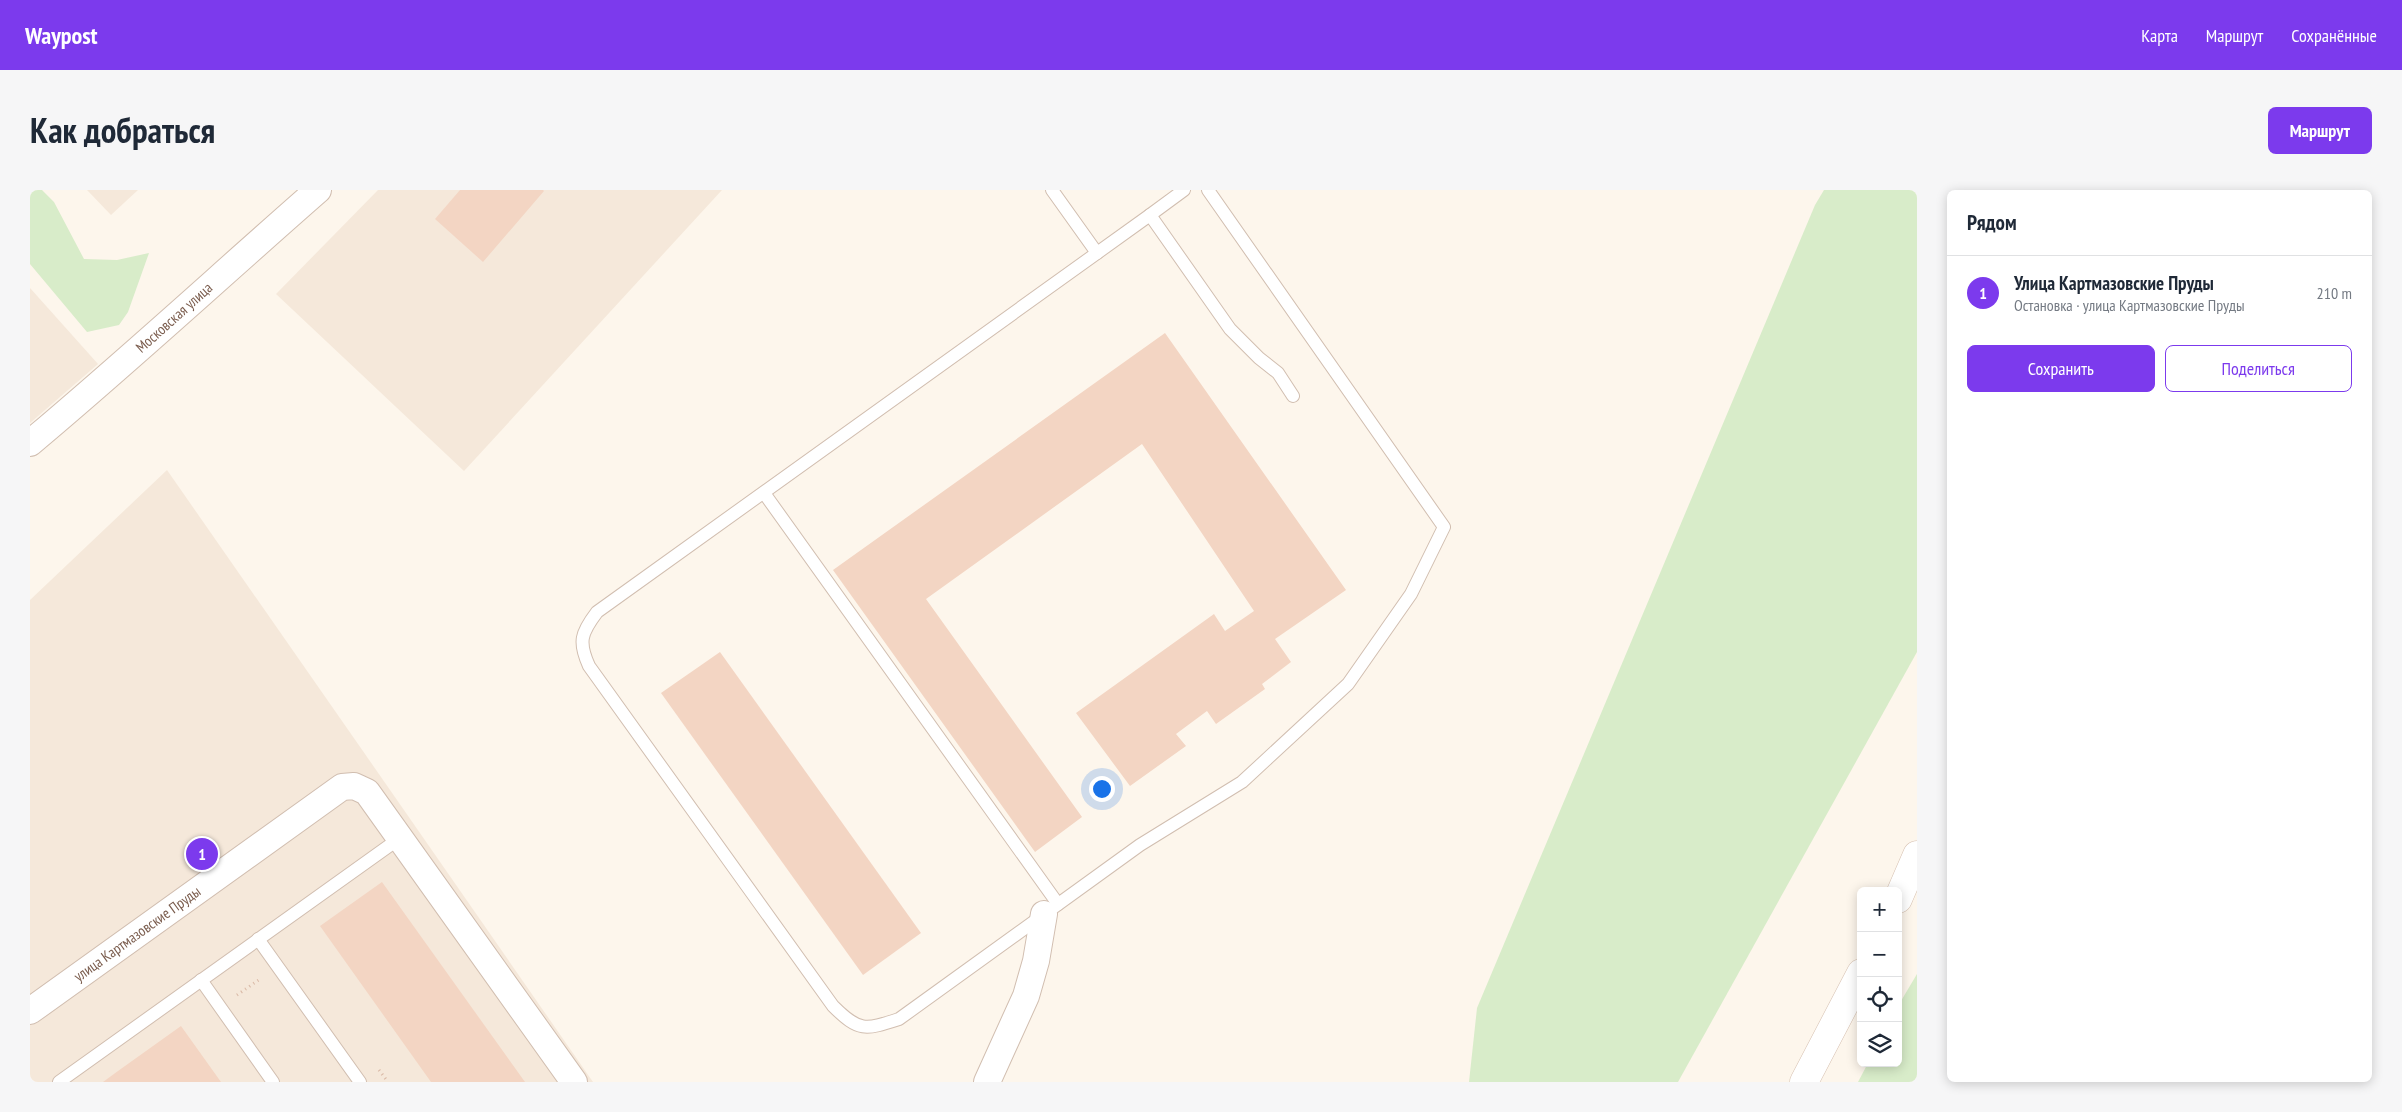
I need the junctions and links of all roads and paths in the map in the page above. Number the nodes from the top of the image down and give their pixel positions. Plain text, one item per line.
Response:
1 (318, 190) edge
2 (1052, 190) edge
3 (1184, 190) edge
4 (1208, 190) edge
5 (1150, 215) junction
6 (1097, 253) junction
7 (1293, 396) dead end
8 (30, 443) edge
9 (764, 492) junction
10 (400, 838) junction
11 (1917, 855) edge
12 (1917, 875) edge
13 (1902, 890) edge
14 (1902, 897) edge
15 (1051, 909) junction
16 (258, 939) junction
17 (267, 974) dead end
18 (1859, 977) edge
19 (201, 980) junction
20 (231, 1000) dead end
21 (30, 1011) edge
22 (376, 1066) dead end
23 (59, 1082) edge
24 (273, 1082) edge
25 (360, 1082) edge
26 (388, 1082) edge
27 (574, 1082) edge
28 (987, 1082) edge
29 (1804, 1082) edge

1 - 8 street, Московская улица
2 - 6 lane
3 - 5 lane
4 - 15 lane
5 - 6 lane
5 - 7 lane
6 - 9 lane
9 - 15 lane
9 - 15 lane
10 - 16 lane
10 - 21 street, улица Картмазовские Пруды
10 - 27 street
11 - 13 main road
12 - 14 main road
15 - 28 street
16 - 19 lane
16 - 25 lane
17 - 20 path
18 - 29 main road
19 - 23 lane
19 - 24 lane
22 - 26 path

